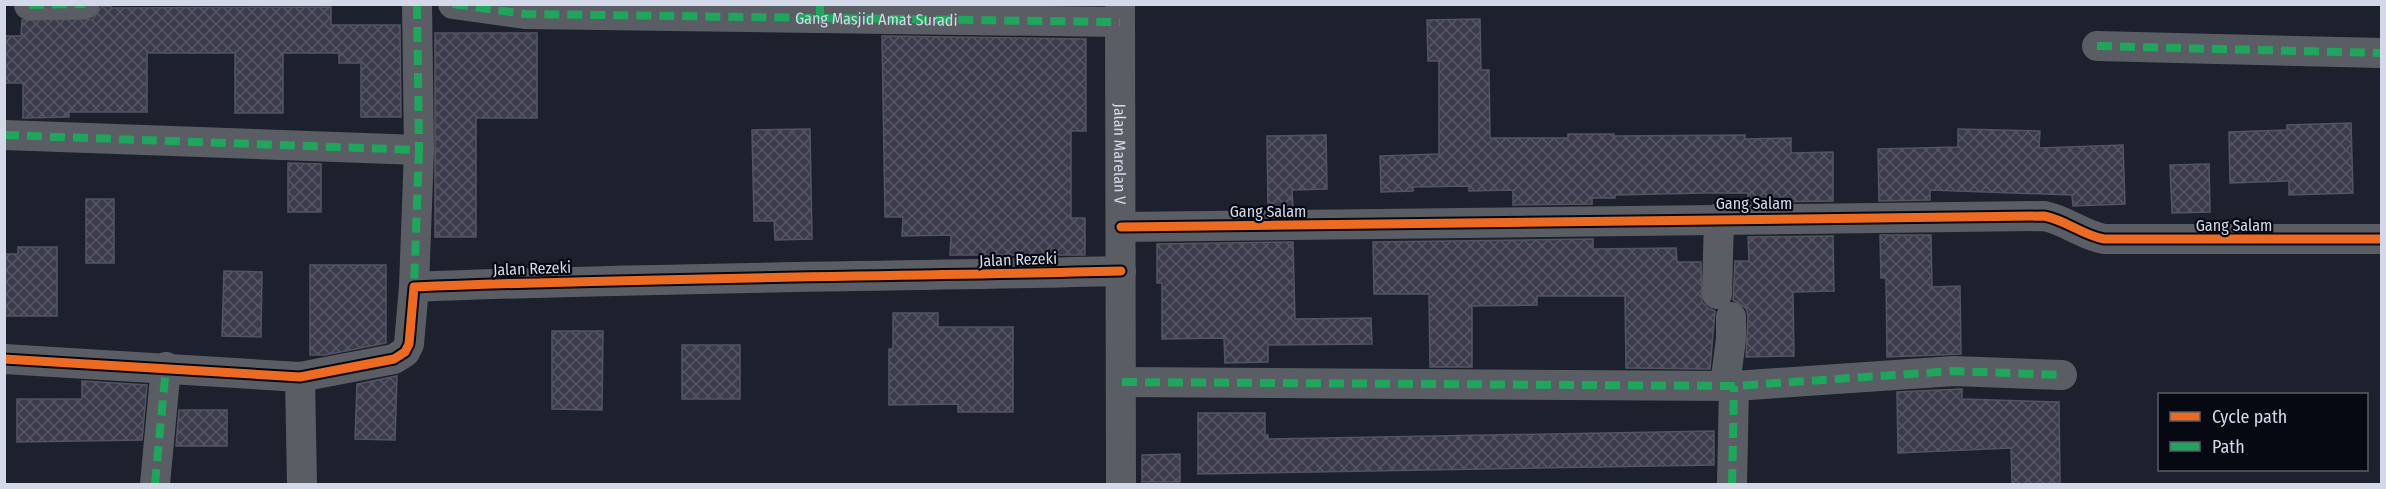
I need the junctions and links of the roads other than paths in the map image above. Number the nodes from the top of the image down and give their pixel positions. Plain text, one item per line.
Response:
1 (85, 4) edge
2 (417, 4) edge
3 (453, 4) edge
4 (29, 5) edge
5 (525, 9) edge
6 (587, 10) edge
7 (1120, 13) edge
8 (2097, 46) dead end
9 (2382, 53) edge
10 (4, 135) edge
11 (419, 150) junction
12 (1719, 218) junction
13 (1121, 227) junction
14 (2382, 239) edge
15 (1121, 271) junction
16 (414, 287) junction
17 (4, 358) edge
18 (166, 367) junction
19 (2062, 375) dead end
20 (300, 377) junction
21 (1122, 390) junction
22 (1725, 392) junction
23 (155, 484) edge
24 (302, 484) edge
25 (1121, 484) edge
26 (1732, 484) edge

1 - 4 street
2 - 11 street
3 - 5 street, Gang Masjid Amat Suradi
5 - 6 street, Gang Masjid Amat Suradi
6 - 7 street, Gang Masjid Amat Suradi
7 - 13 street, Jalan Marelan V
8 - 9 street
10 - 11 street
11 - 16 street
12 - 13 street, Gang Salam
12 - 14 street, Gang Salam
12 - 22 street
13 - 15 street, Jalan Marelan V
15 - 16 street, Jalan Rezeki
15 - 21 street, Jalan Marelan V
16 - 20 street
17 - 18 street
18 - 20 street
18 - 23 street
19 - 22 street
20 - 24 street
21 - 22 street
21 - 25 street, Jalan Marelan V
22 - 26 street

